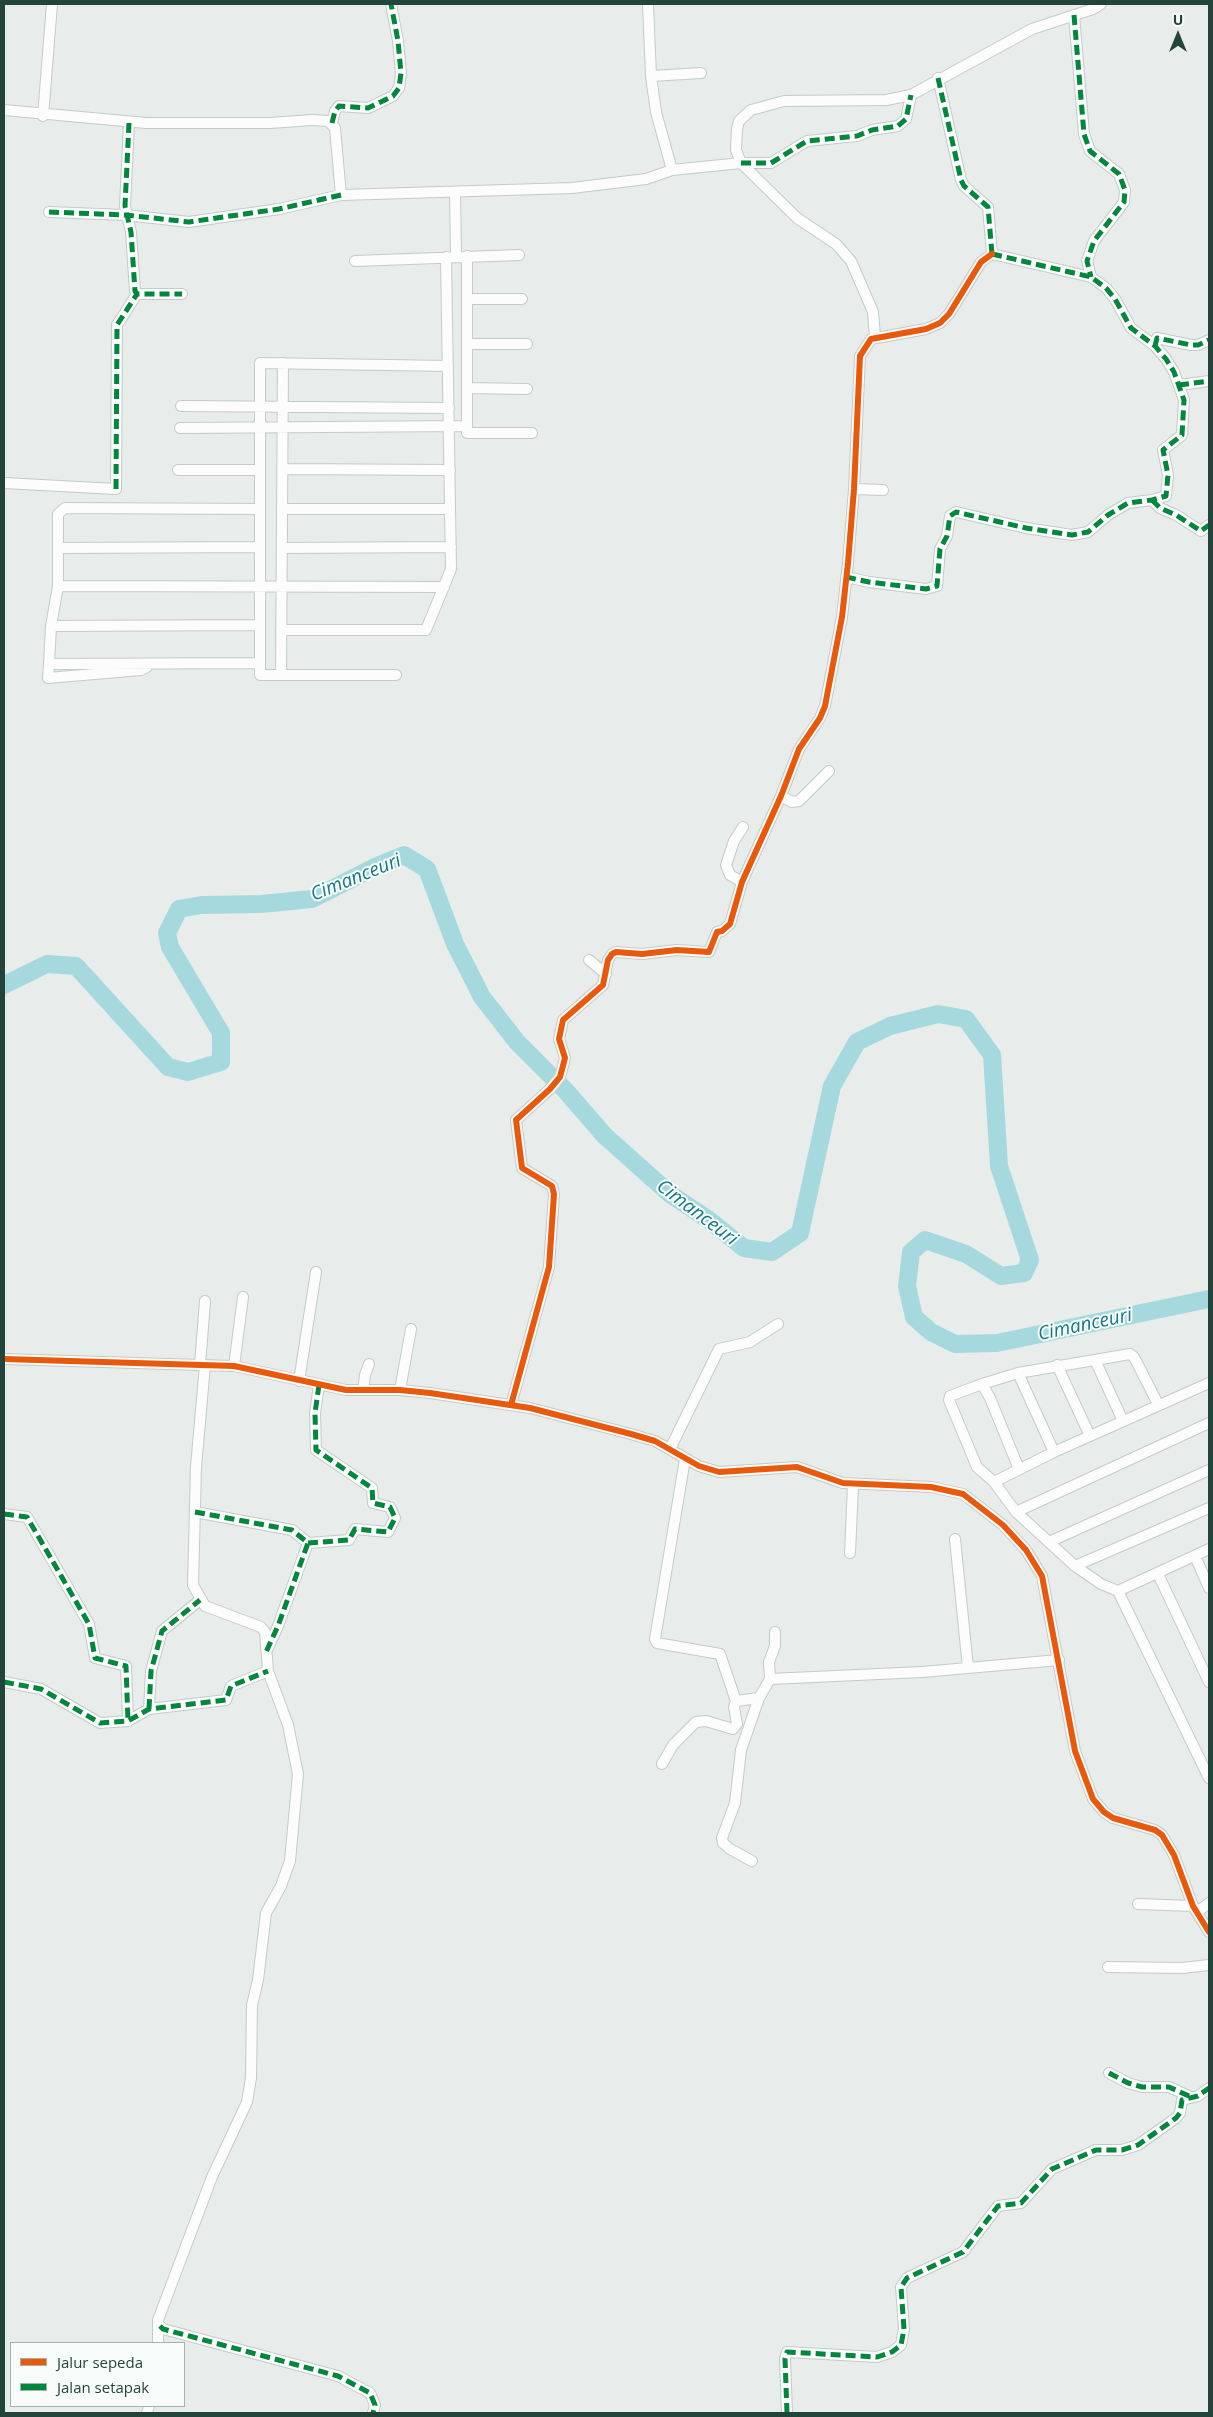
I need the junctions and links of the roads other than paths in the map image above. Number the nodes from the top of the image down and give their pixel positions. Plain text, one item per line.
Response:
1 (52, 4) edge
2 (391, 4) edge
3 (648, 4) edge
4 (1101, 4) edge
5 (1074, 15) junction
6 (701, 73) dead end
7 (651, 76) junction
8 (938, 78) junction
9 (911, 94) junction
10 (4, 110) edge
11 (43, 116) junction
12 (129, 122) junction
13 (332, 123) junction
14 (741, 163) junction
15 (672, 170) junction
16 (455, 192) junction
17 (341, 196) junction
18 (49, 212) dead end
19 (126, 215) junction
20 (992, 254) junction
21 (519, 255) dead end
22 (456, 256) junction
23 (355, 261) dead end
24 (1091, 277) junction
25 (137, 294) junction
26 (182, 294) dead end
27 (467, 299) junction
28 (522, 299) dead end
29 (875, 337) junction
30 (1209, 340) edge
31 (467, 344) junction
32 (528, 344) dead end
33 (1155, 346) junction
34 (283, 363) junction
35 (448, 366) junction
36 (1209, 381) edge
37 (1179, 385) junction
38 (467, 388) junction
39 (528, 389) dead end
40 (181, 406) dead end
41 (260, 406) junction
42 (283, 407) junction
43 (449, 408) junction
44 (449, 426) junction
45 (467, 426) junction
46 (260, 427) junction
47 (283, 427) junction
48 (180, 428) dead end
49 (532, 433) dead end
50 (178, 470) dead end
51 (260, 470) junction
52 (282, 470) junction
53 (450, 470) junction
54 (4, 483) edge
55 (854, 489) junction
56 (883, 490) dead end
57 (1152, 500) junction
58 (260, 509) junction
59 (282, 509) junction
60 (450, 509) junction
61 (1209, 525) edge
62 (260, 547) junction
63 (58, 548) junction
64 (282, 548) junction
65 (451, 548) junction
66 (846, 577) junction
67 (58, 586) junction
68 (282, 586) junction
69 (260, 587) junction
70 (444, 587) junction
71 (260, 624) junction
72 (50, 626) junction
73 (282, 630) junction
74 (260, 663) junction
75 (281, 675) junction
76 (396, 675) dead end
77 (830, 771) dead end
78 (781, 796) junction
79 (743, 827) dead end
80 (742, 882) junction
81 (589, 960) dead end
82 (606, 974) junction
83 (316, 1272) dead end
84 (243, 1297) dead end
85 (205, 1301) dead end
86 (778, 1324) dead end
87 (411, 1329) dead end
88 (4, 1360) edge
89 (1095, 1360) junction
90 (369, 1364) dead end
91 (202, 1365) junction
92 (1057, 1365) junction
93 (234, 1366) junction
94 (1018, 1374) junction
95 (299, 1381) junction
96 (1209, 1383) edge
97 (982, 1384) junction
98 (319, 1385) junction
99 (364, 1390) junction
100 (400, 1390) junction
101 (1158, 1404) junction
102 (511, 1405) junction
103 (1123, 1421) junction
104 (1209, 1423) edge
105 (1090, 1436) junction
106 (670, 1449) junction
107 (1054, 1452) junction
108 (685, 1459) junction
109 (1019, 1469) junction
110 (1209, 1470) edge
111 (994, 1482) junction
112 (853, 1484) junction
113 (1209, 1508) edge
114 (195, 1512) junction
115 (1016, 1512) junction
116 (4, 1514) edge
117 (955, 1539) dead end
118 (1049, 1542) junction
119 (308, 1543) junction
120 (1209, 1549) edge
121 (850, 1553) dead end
122 (1195, 1556) junction
123 (1075, 1566) junction
124 (1158, 1574) junction
125 (1209, 1588) edge
126 (1118, 1591) junction
127 (200, 1600) junction
128 (775, 1632) dead end
129 (266, 1652) junction
130 (1058, 1660) junction
131 (968, 1668) junction
132 (268, 1671) junction
133 (770, 1679) junction
134 (4, 1682) edge
135 (1209, 1682) edge
136 (759, 1698) junction
137 (736, 1701) junction
138 (149, 1709) junction
139 (128, 1721) junction
140 (662, 1764) dead end
141 (1209, 1778) edge
142 (752, 1861) dead end
143 (1209, 1903) edge
144 (1138, 1904) dead end
145 (1195, 1909) junction
146 (1209, 1932) edge
147 (1209, 1965) edge
148 (1108, 1967) dead end
149 (1109, 2073) dead end
150 (1209, 2088) edge
151 (1191, 2097) junction
152 (160, 2326) junction
153 (158, 2342) edge
154 (373, 2413) edge
155 (787, 2413) edge

1 - 11 street
2 - 13 street
3 - 7 street
4 - 5 street
5 - 8 street
5 - 24 street
6 - 7 street
7 - 15 street
8 - 9 street
8 - 20 street
9 - 14 street
9 - 14 street
10 - 11 street
11 - 12 street
12 - 13 street
12 - 19 street
13 - 17 street
14 - 15 street
14 - 29 street
15 - 16 street
16 - 17 street
16 - 22 street
17 - 19 street
18 - 19 street
19 - 25 street
20 - 24 street
20 - 29 street
21 - 22 street
22 - 23 street
22 - 27 street
22 - 35 street
24 - 33 street
25 - 26 street
25 - 54 street
27 - 28 street
27 - 31 street
29 - 55 street
30 - 33 street
31 - 32 street
31 - 38 street
33 - 37 street
34 - 35 street
34 - 41 street
34 - 42 street
35 - 43 street
36 - 37 street
37 - 57 street
38 - 39 street
38 - 45 street
40 - 41 street
41 - 42 street
41 - 46 street
42 - 43 street
42 - 47 street
43 - 44 street
44 - 45 street
44 - 47 street
44 - 53 street
45 - 49 street
46 - 47 street
46 - 48 street
46 - 51 street
47 - 52 street
50 - 51 street
51 - 58 street
52 - 53 street
52 - 59 street
53 - 60 street
55 - 56 street
55 - 66 street
57 - 61 street
57 - 66 street
58 - 62 street
58 - 63 street
59 - 60 street
59 - 64 street
60 - 65 street
62 - 63 street
62 - 69 street
63 - 67 street
64 - 65 street
64 - 68 street
65 - 70 street
66 - 78 street
67 - 69 street
67 - 72 street
68 - 69 street
68 - 70 street
68 - 73 street
69 - 71 street
70 - 73 street
71 - 72 street
71 - 74 street
72 - 74 street
73 - 75 street
74 - 75 street
75 - 76 street
77 - 78 street
78 - 80 street
79 - 80 street
80 - 82 street
81 - 82 street
82 - 102 street
83 - 95 street
84 - 93 street
85 - 91 street
86 - 106 street
87 - 100 street
88 - 91 street
89 - 92 street
89 - 101 street
89 - 103 street
90 - 99 street
91 - 93 street
91 - 114 street
92 - 94 street
92 - 105 street
93 - 95 street
94 - 97 street
94 - 107 street
95 - 98 street
96 - 101 street
97 - 109 street
97 - 111 street
98 - 99 street
98 - 119 street
99 - 100 street
100 - 102 street
101 - 103 street
102 - 106 street
103 - 105 street
104 - 115 street
105 - 107 street
106 - 108 street
107 - 109 street
108 - 112 street
108 - 137 street
109 - 111 street
110 - 118 street
111 - 115 street
112 - 121 street
112 - 130 street
113 - 123 street
114 - 119 street
114 - 127 street
115 - 118 street
116 - 139 street
117 - 131 street
118 - 123 street
119 - 129 street
120 - 122 street
122 - 124 street
122 - 125 street
123 - 126 street
124 - 126 street
124 - 135 street
126 - 141 street
127 - 129 street
127 - 138 street
128 - 133 street
129 - 132 street
130 - 131 street
130 - 145 street
131 - 133 street
132 - 138 street
132 - 152 street
133 - 136 street
134 - 139 street
136 - 137 street
136 - 142 street
137 - 140 street
138 - 139 street
143 - 145 street
144 - 145 street
145 - 146 street
147 - 148 street
149 - 151 street
150 - 151 street
151 - 155 street
152 - 153 street
152 - 154 street

